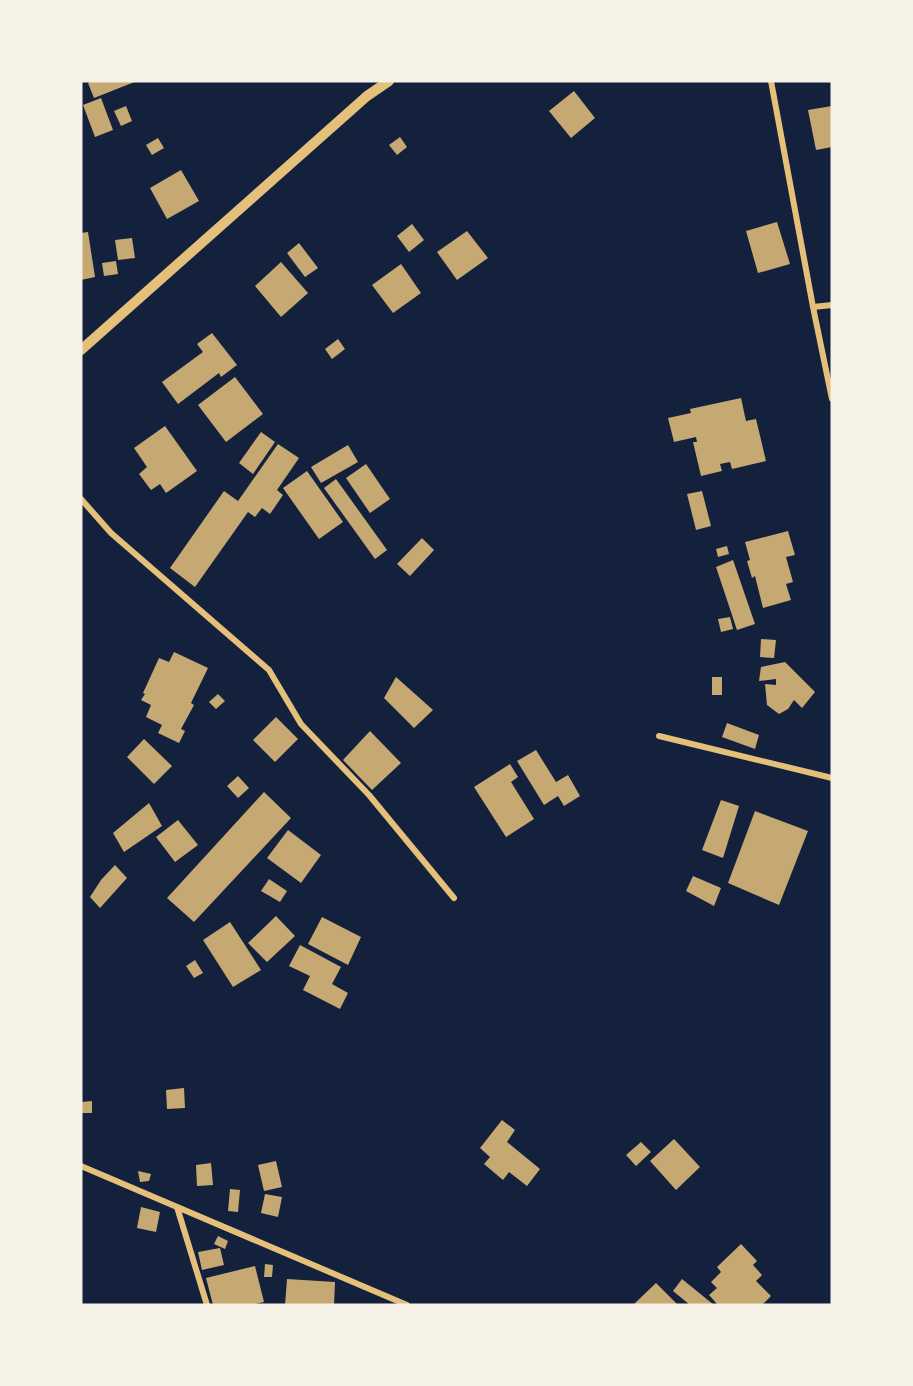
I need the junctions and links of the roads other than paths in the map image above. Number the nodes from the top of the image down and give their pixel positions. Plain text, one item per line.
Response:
1 (389, 81) edge
2 (771, 81) edge
3 (832, 305) edge
4 (813, 307) junction
5 (81, 350) edge
6 (832, 399) edge
7 (81, 499) edge
8 (659, 735) dead end
9 (832, 778) edge
10 (454, 898) dead end
11 (81, 1166) edge
12 (177, 1207) junction
13 (207, 1305) edge
14 (407, 1305) edge

1 - 5 street
2 - 4 street
3 - 4 street
4 - 6 street
7 - 10 street
8 - 9 street
11 - 12 street
12 - 13 street
12 - 14 street

